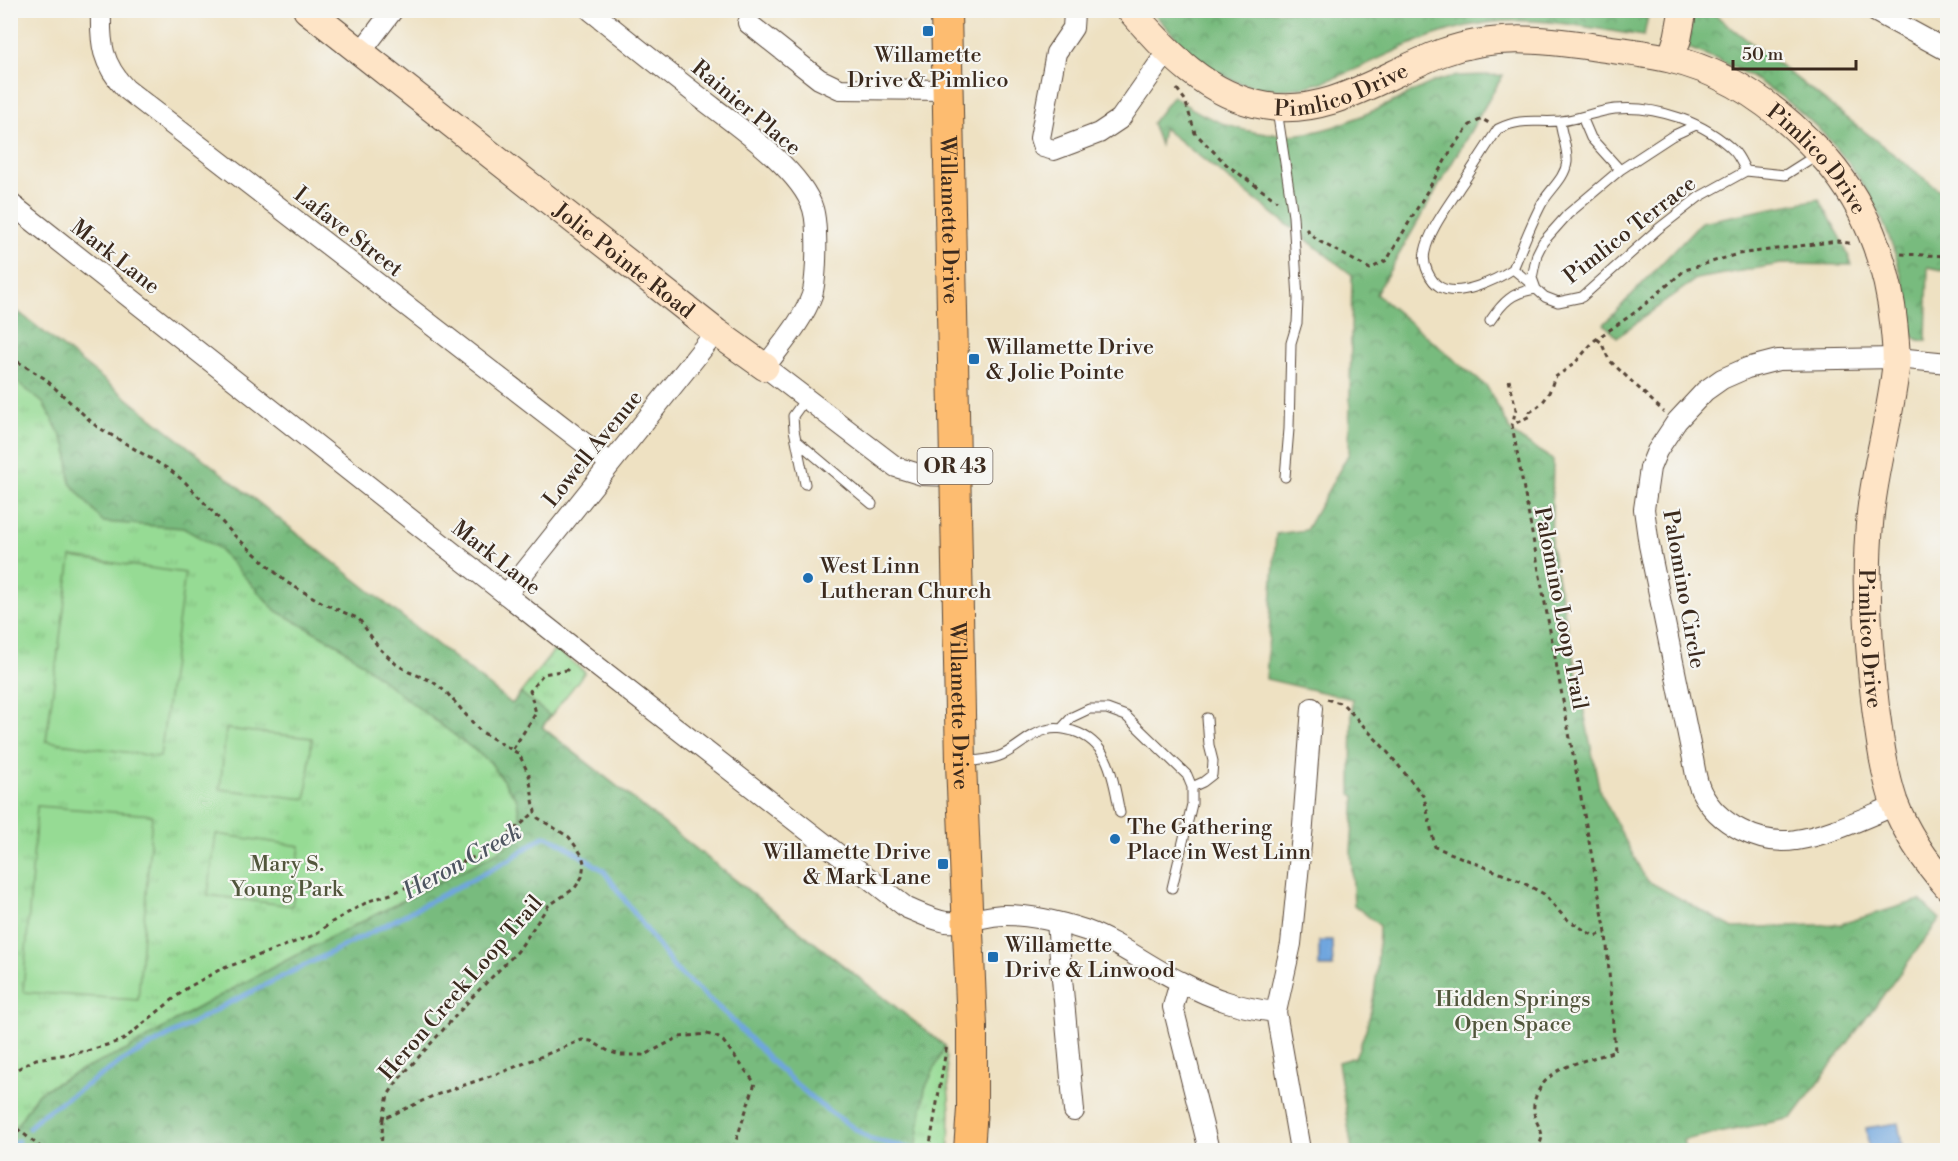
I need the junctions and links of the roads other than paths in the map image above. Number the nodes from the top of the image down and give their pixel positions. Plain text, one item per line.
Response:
1 (101, 10) edge
2 (307, 10) edge
3 (393, 10) edge
4 (590, 10) edge
5 (946, 10) edge
6 (1076, 10) edge
7 (1130, 10) edge
8 (1683, 10) edge
9 (1876, 12) dead end
10 (748, 23) dead end
11 (1947, 51) edge
12 (361, 52) junction
13 (1167, 52) junction
14 (1671, 59) junction
15 (949, 90) junction
16 (1276, 108) junction
17 (1582, 117) junction
18 (1560, 121) junction
19 (1696, 124) junction
20 (1820, 153) junction
21 (1620, 170) junction
22 (1746, 171) junction
23 (10, 203) edge
24 (1513, 269) junction
25 (1536, 288) junction
26 (1490, 321) dead end
27 (716, 333) junction
28 (1897, 358) junction
29 (1947, 363) edge
30 (765, 367) junction
31 (806, 398) junction
32 (797, 441) junction
33 (610, 463) junction
34 (956, 476) junction
35 (1285, 477) dead end
36 (805, 484) dead end
37 (872, 504) dead end
38 (506, 594) junction
39 (1312, 708) road end
40 (1207, 718) dead end
41 (1062, 728) junction
42 (961, 763) junction
43 (1192, 787) junction
44 (1896, 805) junction
45 (1120, 813) dead end
46 (1947, 887) edge
47 (1172, 888) dead end
48 (967, 921) junction
49 (1057, 923) junction
50 (1180, 982) junction
51 (1276, 1012) junction
52 (1074, 1111) dead end
53 (969, 1150) edge
54 (1209, 1150) edge
55 (1300, 1150) edge

1 - 33 street, Lafave Street
2 - 12 street, Jolie Pointe Road
3 - 12 street
4 - 30 street, Rainier Place
5 - 15 main road, Willamette Drive / OR 43
6 - 13 street
7 - 13 street, Pimlico Drive
8 - 14 street
9 - 11 street
10 - 15 street
12 - 27 street, Jolie Pointe Road
13 - 16 street, Pimlico Drive
14 - 16 street, Pimlico Drive
14 - 20 street, Pimlico Drive
15 - 34 main road, Willamette Drive / OR 43
16 - 35 lane
17 - 18 lane
17 - 19 lane
17 - 21 lane
18 - 24 lane
18 - 24 lane
19 - 21 lane, Pimlico Terrace
19 - 22 lane
20 - 22 lane
20 - 28 street, Pimlico Drive
21 - 25 lane, Pimlico Terrace
22 - 25 lane, Pimlico Terrace
23 - 38 street, Mark Lane
24 - 25 lane, Pimlico Terrace
25 - 26 lane
27 - 30 street, Jolie Pointe Road
27 - 33 street, Lowell Avenue
28 - 29 street, Palomino Circle
28 - 44 street, Pimlico Drive
28 - 44 street, Palomino Circle
30 - 31 street, Jolie Pointe Road
31 - 32 lane
31 - 34 street, Jolie Pointe Road
32 - 36 lane
32 - 37 lane
33 - 38 street, Lowell Avenue
34 - 42 main road, Willamette Drive / OR 43
38 - 48 street, Mark Lane
39 - 51 street
40 - 43 lane
41 - 42 lane
41 - 43 lane
41 - 45 lane
42 - 48 main road, Willamette Drive / OR 43
43 - 47 lane
44 - 46 street, Pimlico Drive
48 - 49 street, Mark Lane
48 - 53 main road, Willamette Drive / OR 43
49 - 50 street, Mark Lane
49 - 52 street
50 - 51 street, Mark Lane
50 - 54 street
51 - 55 street

